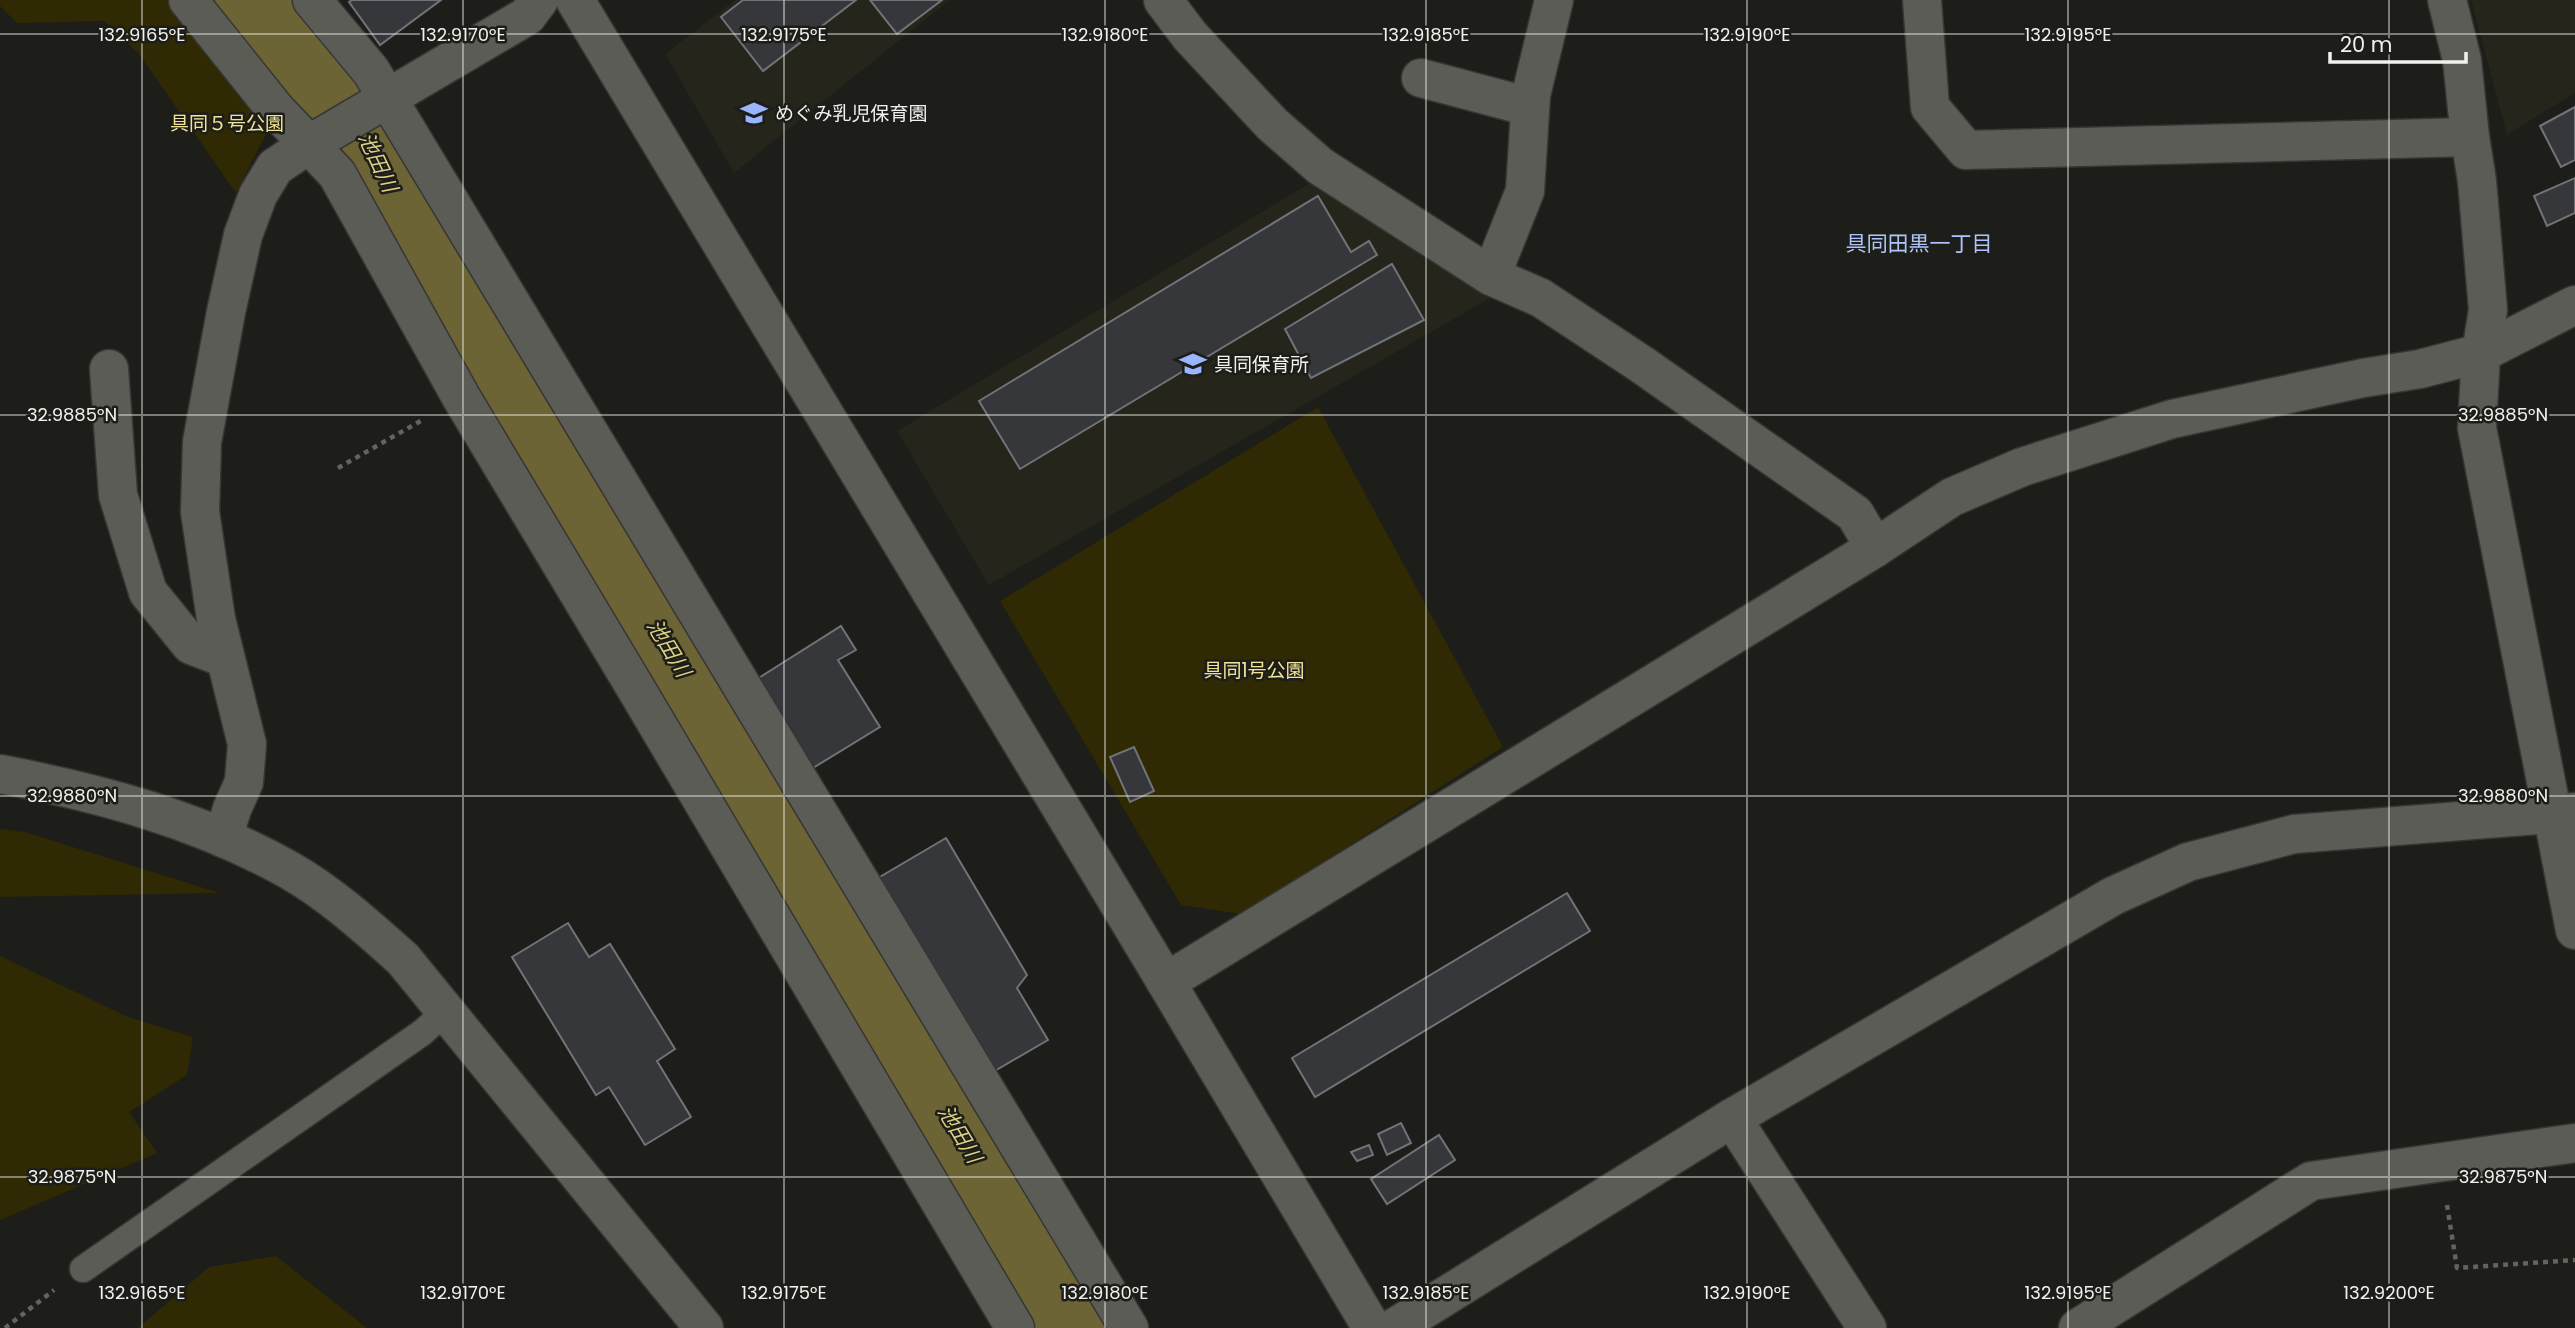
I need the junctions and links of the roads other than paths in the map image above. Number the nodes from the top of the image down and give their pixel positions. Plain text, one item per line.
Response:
1 (188, 0) edge
2 (312, 0) edge
3 (539, 0) edge
4 (575, 0) edge
5 (1163, 0) edge
6 (1554, 0) edge
7 (1922, 0) edge
8 (2447, 0) edge
9 (1421, 78) dead end
10 (387, 100) junction
11 (1530, 107) junction
12 (2470, 137) junction
13 (308, 145) junction
14 (1491, 276) junction
15 (2575, 305) edge
16 (2481, 353) junction
17 (109, 369) dead end
18 (1875, 548) junction
19 (225, 658) junction
20 (0, 774) edge
21 (2564, 813) edge
22 (223, 838) junction
23 (2575, 930) edge
24 (1167, 982) junction
25 (446, 1011) junction
26 (1732, 1118) junction
27 (2575, 1143) edge
28 (83, 1269) road end
29 (704, 1328) edge
30 (1015, 1328) edge
31 (1129, 1328) edge
32 (1372, 1328) edge
33 (1394, 1328) edge
34 (1867, 1328) edge
35 (2078, 1328) edge

1 - 13 street
2 - 10 street
3 - 10 street
4 - 24 street
5 - 14 street
6 - 11 street
7 - 12 street
8 - 12 street
9 - 11 street
10 - 13 street
10 - 31 street
11 - 14 street
12 - 16 street
13 - 19 street
13 - 30 street
14 - 18 street
15 - 16 street
16 - 18 street
16 - 21 street
17 - 19 street
18 - 24 street
19 - 22 street
20 - 22 street
21 - 23 street
21 - 26 street
22 - 25 street
24 - 32 street
25 - 28 lane
25 - 29 street
26 - 33 street
26 - 34 street
27 - 35 street

